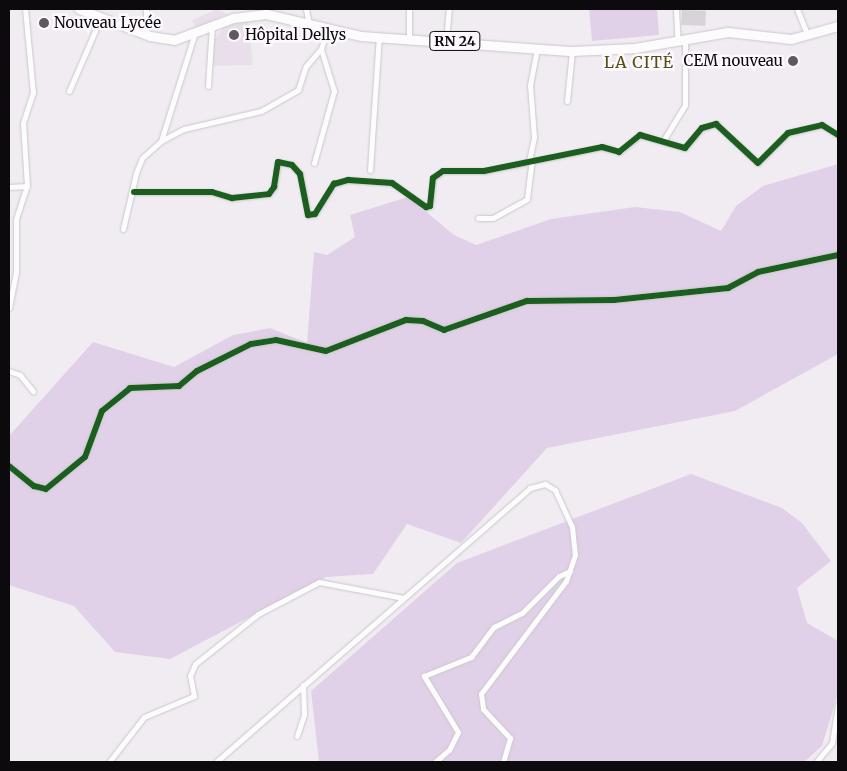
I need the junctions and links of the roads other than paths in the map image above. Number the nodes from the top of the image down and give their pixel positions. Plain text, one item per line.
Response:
1 (25, 9) edge
2 (80, 9) edge
3 (146, 9) edge
4 (306, 9) edge
5 (409, 9) edge
6 (449, 9) edge
7 (676, 9) edge
8 (796, 9) edge
9 (102, 17) junction
10 (309, 24) junction
11 (212, 26) junction
12 (838, 26) edge
13 (327, 30) junction
14 (146, 34) junction
15 (194, 36) junction
16 (379, 36) junction
17 (808, 37) junction
18 (409, 38) junction
19 (446, 41) junction
20 (681, 42) junction
21 (537, 48) junction
22 (321, 50) junction
23 (572, 50) junction
24 (208, 86) dead end
25 (69, 91) dead end
26 (567, 101) dead end
27 (838, 135) edge
28 (161, 141) junction
29 (664, 141) junction
30 (531, 161) junction
31 (314, 163) dead end
32 (370, 170) dead end
33 (26, 186) junction
34 (9, 187) edge
35 (134, 192) junction
36 (478, 218) dead end
37 (123, 229) dead end
38 (838, 255) edge
39 (9, 308) edge
40 (9, 371) edge
41 (33, 391) dead end
42 (9, 466) edge
43 (570, 571) junction
44 (404, 598) junction
45 (303, 685) junction
46 (838, 704) edge
47 (297, 736) dead end
48 (110, 762) edge
49 (216, 762) edge
50 (435, 762) edge
51 (503, 762) edge
52 (816, 762) edge

1 - 33 street
2 - 9 main road, RN 24
3 - 14 street
4 - 10 street
5 - 18 street
6 - 19 street
7 - 20 street
8 - 17 street
9 - 14 main road, RN 24
9 - 25 street
10 - 11 main road, RN 24
10 - 13 main road, RN 24
11 - 15 main road, RN 24
11 - 24 street
12 - 17 main road, RN 24
13 - 16 main road, RN 24
13 - 22 street
14 - 15 main road, RN 24
15 - 28 street
16 - 18 main road, RN 24
16 - 32 street
17 - 20 main road, RN 24
18 - 19 main road, RN 24
19 - 21 main road, RN 24
20 - 23 main road, RN 24
20 - 29 street
21 - 23 main road, RN 24
21 - 30 street
22 - 28 street
22 - 31 street
23 - 26 street
27 - 29 street
28 - 35 street
29 - 30 street
30 - 35 street
30 - 36 street
33 - 34 street
33 - 39 street
35 - 37 street
38 - 42 street
40 - 41 street
43 - 44 street
43 - 50 street
43 - 51 street
44 - 45 street
44 - 48 street
45 - 47 street
45 - 49 street
46 - 52 street

